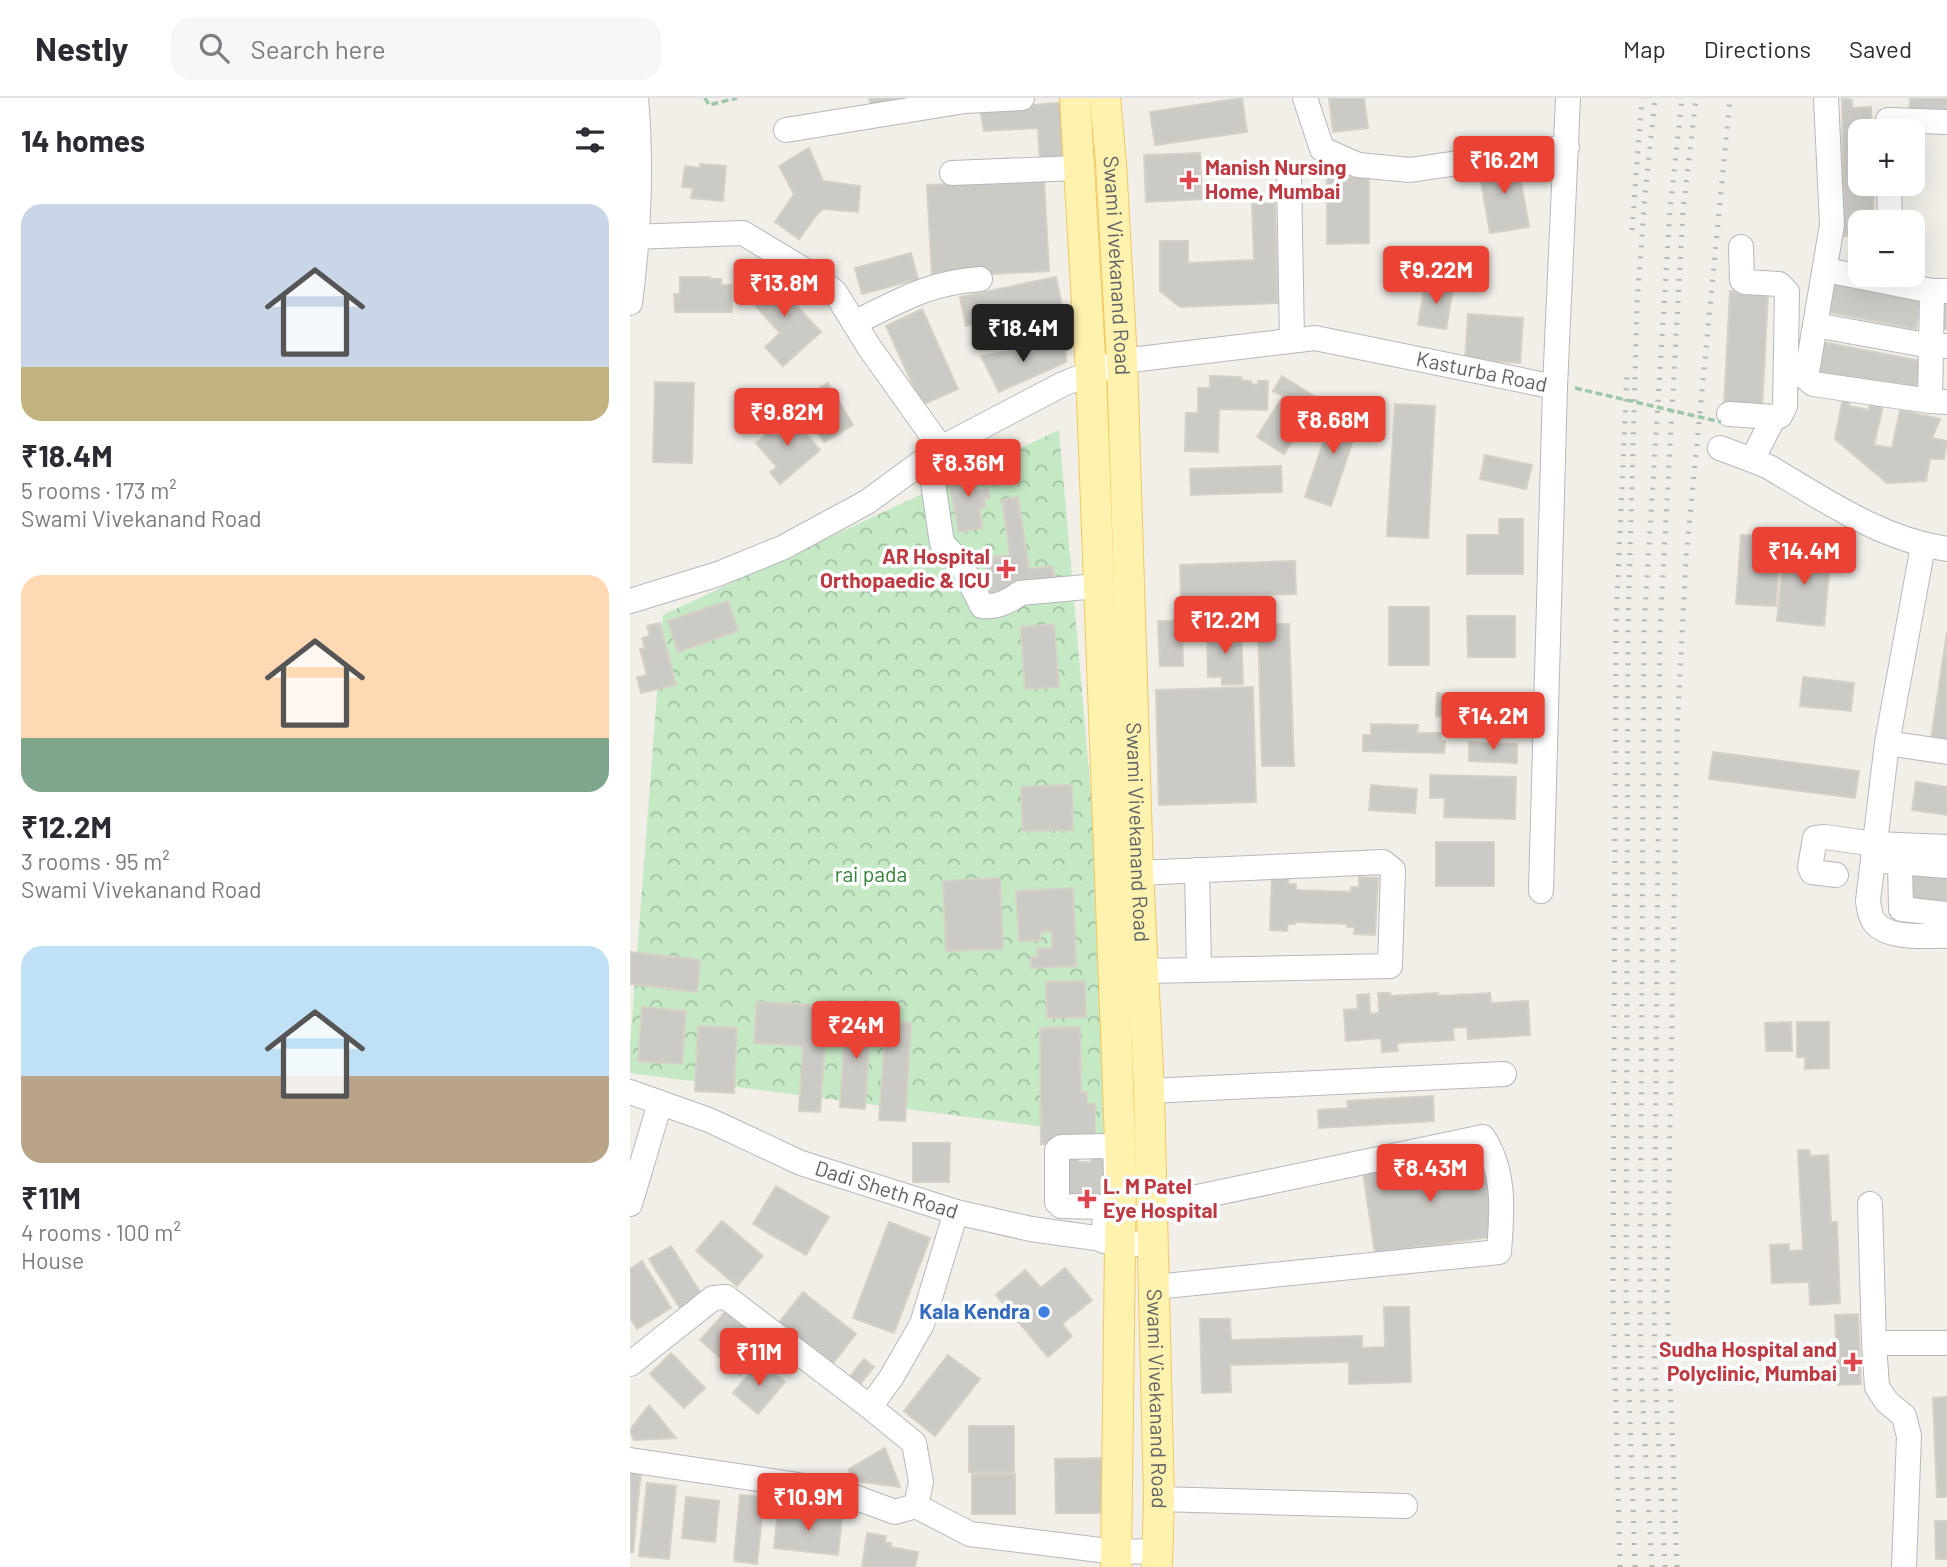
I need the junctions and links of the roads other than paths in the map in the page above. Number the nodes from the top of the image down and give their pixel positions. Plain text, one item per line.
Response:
1 (636, 98) edge
2 (1022, 98) edge
3 (1074, 98) edge
4 (1105, 98) edge
5 (1305, 98) edge
6 (1568, 98) edge
7 (1826, 98) edge
8 (1888, 117) edge
9 (1947, 122) edge
10 (786, 130) dead end
11 (1567, 147) junction
12 (1078, 168) junction
13 (952, 173) dead end
14 (1289, 174) dead end
15 (634, 237) edge
16 (1741, 247) dead end
17 (1826, 270) junction
18 (1848, 273) edge
19 (980, 279) dead end
20 (1940, 291) edge
21 (630, 303) edge
22 (854, 323) junction
23 (1815, 325) junction
24 (1292, 340) junction
25 (1939, 346) edge
26 (1122, 361) junction
27 (1091, 373) junction
28 (1565, 387) junction
29 (1939, 401) edge
30 (1774, 417) junction
31 (1725, 418) road end
32 (1720, 448) dead end
33 (1757, 449) junction
34 (935, 452) junction
35 (1935, 547) edge
36 (1097, 586) junction
37 (630, 601) edge
38 (1887, 743) junction
39 (1947, 752) edge
40 (1947, 847) edge
41 (1874, 852) junction
42 (1900, 862) junction
43 (1947, 866) edge
44 (1197, 870) junction
45 (1138, 873) junction
46 (1836, 875) dead end
47 (1541, 891) dead end
48 (1947, 914) edge
49 (1947, 936) edge
50 (1199, 968) junction
51 (1144, 971) junction
52 (1504, 1074) dead end
53 (1149, 1091) junction
54 (630, 1092) edge
55 (660, 1103) junction
56 (1119, 1157) junction
57 (1153, 1200) junction
58 (630, 1204) edge
59 (1870, 1204) dead end
60 (1105, 1207) junction
61 (956, 1212) junction
62 (1113, 1242) junction
63 (1153, 1246) junction
64 (1155, 1287) junction
65 (1874, 1343) junction
66 (1947, 1343) edge
67 (630, 1364) edge
68 (870, 1407) junction
69 (630, 1460) edge
70 (1159, 1499) junction
71 (916, 1506) junction
72 (1405, 1506) dead end
73 (1157, 1559) edge
74 (1116, 1560) edge
75 (1904, 1567) edge

1 - 15 street
2 - 10 street
3 - 12 main road, Swami Vivekanand Road
4 - 26 main road, Swami Vivekanand Road
5 - 11 street
6 - 11 street, Kasturba Road
7 - 17 street
8 - 9 street
11 - 28 street, Kasturba Road
12 - 13 street
12 - 27 main road, Swami Vivekanand Road
14 - 24 street
15 - 21 street
15 - 22 street
16 - 30 street
17 - 18 street
17 - 23 street
19 - 22 street
20 - 25 street
22 - 34 street
23 - 25 street
23 - 29 street
24 - 26 street, Kasturba Road
24 - 28 street, Kasturba Road
25 - 29 street
26 - 27 street, Kasturba Road
26 - 45 main road, Swami Vivekanand Road
27 - 34 street, Kasturba Road
27 - 36 main road, Swami Vivekanand Road
28 - 47 street
30 - 31 street
30 - 33 street
32 - 33 street
33 - 35 street
34 - 36 street
34 - 37 street, Kasturba Road
35 - 38 street
36 - 56 main road, Swami Vivekanand Road
38 - 39 street
38 - 41 street
40 - 41 street
41 - 42 street
41 - 46 street
41 - 49 street
42 - 43 street
42 - 48 street
44 - 45 street
44 - 50 street
44 - 50 street
45 - 51 main road, Swami Vivekanand Road
50 - 51 street
51 - 53 main road, Swami Vivekanand Road
52 - 53 street
53 - 57 main road, Swami Vivekanand Road
54 - 55 street, Dadi Sheth Road
55 - 58 street
55 - 61 street, Dadi Sheth Road
56 - 60 street
56 - 60 street
56 - 62 main road, Swami Vivekanand Road
57 - 63 main road, Swami Vivekanand Road
57 - 64 street
59 - 65 street
60 - 62 street
61 - 62 street, Dadi Sheth Road
61 - 68 street
62 - 63 street, Dadi Sheth Road
62 - 74 main road, Swami Vivekanand Road
63 - 64 main road, Swami Vivekanand Road
64 - 70 main road, Swami Vivekanand Road
65 - 66 street
65 - 75 street
67 - 68 street
68 - 71 street
69 - 71 street
70 - 72 street
70 - 73 main road, Swami Vivekanand Road
71 - 74 street
73 - 74 street

